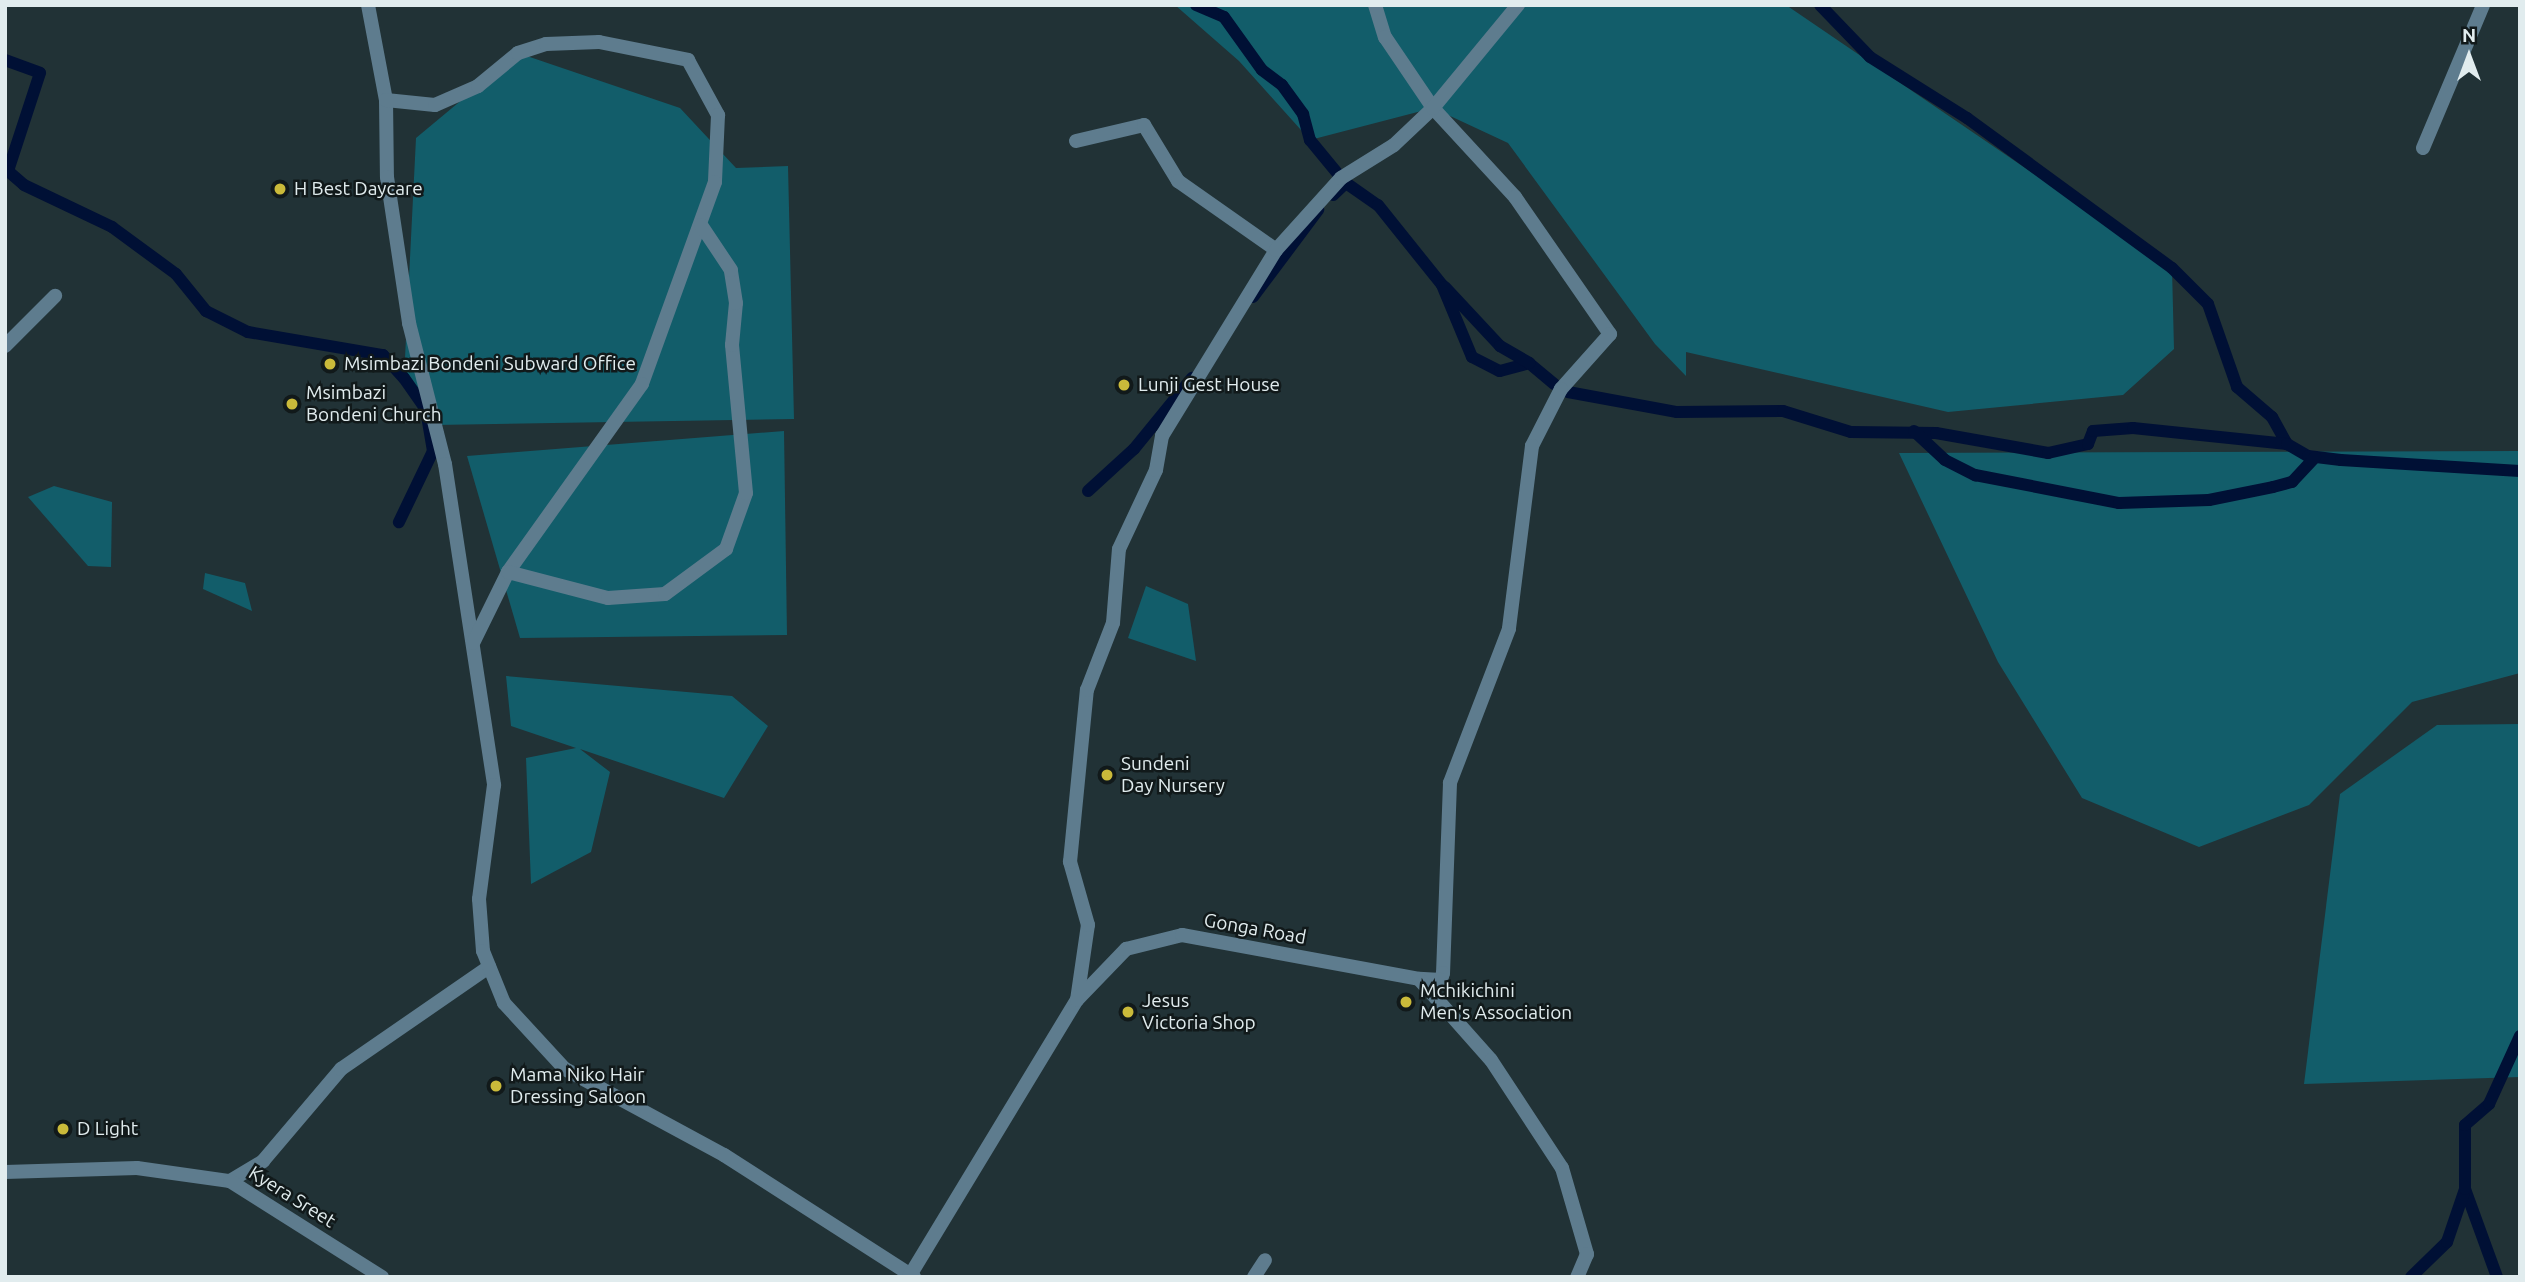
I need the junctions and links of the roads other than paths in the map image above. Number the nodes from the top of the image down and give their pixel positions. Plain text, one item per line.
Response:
1 (368, 5) edge
2 (1375, 5) edge
3 (1518, 5) edge
4 (2483, 5) edge
5 (386, 100) junction
6 (1433, 108) junction
7 (1076, 141) dead end
8 (2423, 148) dead end
9 (701, 225) junction
10 (1276, 250) junction
11 (55, 296) dead end
12 (5, 345) edge
13 (508, 572) junction
14 (473, 644) junction
15 (489, 967) junction
16 (1419, 979) junction
17 (1077, 1000) junction
18 (5, 1172) edge
19 (230, 1181) junction
20 (1265, 1260) dead end
21 (911, 1276) edge
22 (382, 1277) edge
23 (1254, 1277) edge
24 (1577, 1277) edge

1 - 5 street
2 - 6 street
3 - 6 street
4 - 8 street
5 - 9 street
5 - 14 street
6 - 10 street
6 - 16 street
7 - 10 street
9 - 13 street
9 - 13 street
10 - 17 street
11 - 12 street
13 - 14 street
14 - 15 street
15 - 19 street
15 - 21 street
16 - 17 street, Gonga Road
16 - 24 street
17 - 21 street, Gonga Road
18 - 19 street, Kyera Sreet
19 - 22 street, Kyera Sreet
20 - 23 street

